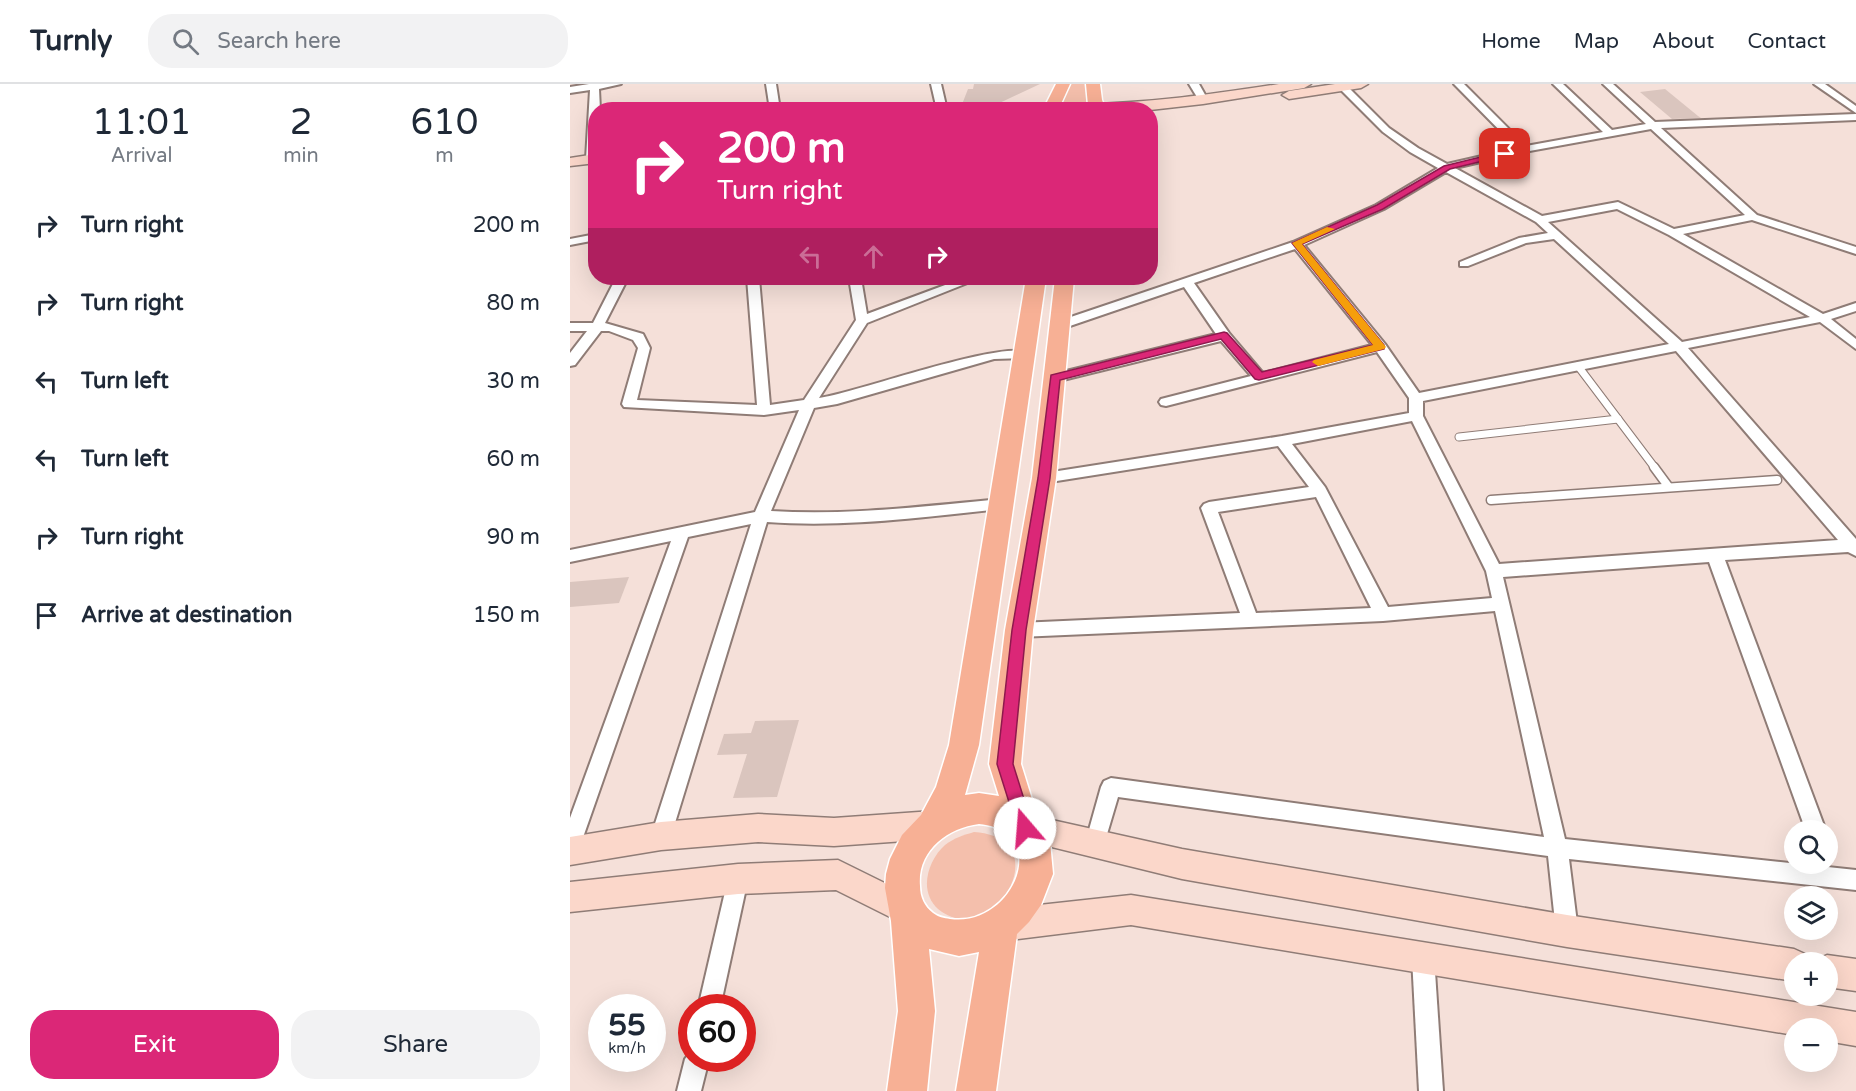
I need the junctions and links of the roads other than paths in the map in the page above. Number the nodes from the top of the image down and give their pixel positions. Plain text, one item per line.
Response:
1 (616, 84) edge
2 (771, 84) edge
3 (936, 84) edge
4 (1063, 84) edge
5 (1093, 84) edge
6 (1194, 84) edge
7 (1304, 84) edge
8 (1361, 84) edge
9 (1459, 84) edge
10 (1558, 84) edge
11 (1608, 84) edge
12 (1819, 84) edge
13 (594, 85) edge
14 (1288, 85) edge
15 (1343, 87) junction
16 (570, 90) edge
17 (1203, 100) junction
18 (596, 102) edge
19 (774, 102) edge
20 (940, 102) edge
21 (1054, 102) edge
22 (1094, 102) edge
23 (1158, 104) edge
24 (1856, 110) edge
25 (1856, 117) edge
26 (1158, 118) edge
27 (1655, 125) junction
28 (1611, 134) junction
29 (1524, 149) junction
30 (588, 161) edge
31 (570, 162) edge
32 (588, 164) edge
33 (1447, 168) junction
34 (570, 172) edge
35 (1753, 217) junction
36 (1540, 219) junction
37 (1673, 233) junction
38 (1556, 235) junction
39 (588, 239) edge
40 (570, 242) edge
41 (1297, 243) junction
42 (1856, 250) edge
43 (1464, 264) dead end
44 (1187, 282) junction
45 (618, 285) edge
46 (754, 285) edge
47 (856, 285) edge
48 (955, 285) edge
49 (1035, 285) edge
50 (1064, 285) edge
51 (1856, 307) edge
52 (1822, 318) junction
53 (862, 320) junction
54 (1060, 325) junction
55 (570, 327) edge
56 (597, 327) junction
57 (1224, 336) junction
58 (1856, 345) edge
59 (1678, 346) junction
60 (1380, 347) junction
61 (1024, 354) junction
62 (570, 362) edge
63 (1578, 366) junction
64 (1259, 376) junction
65 (1055, 378) junction
66 (1416, 398) junction
67 (1166, 402) dead end
68 (808, 405) junction
69 (764, 410) junction
70 (1416, 416) junction
71 (1618, 419) junction
72 (1459, 437) dead end
73 (1282, 441) junction
74 (1044, 478) junction
75 (1777, 480) dead end
76 (1668, 486) junction
77 (1320, 491) junction
78 (1491, 500) dead end
79 (1001, 504) junction
80 (761, 516) junction
81 (682, 532) junction
82 (1855, 546) edge
83 (1715, 555) junction
84 (570, 556) edge
85 (1494, 571) junction
86 (1503, 604) junction
87 (1383, 614) junction
88 (1250, 618) junction
89 (1019, 630) junction
90 (1812, 820) edge
91 (933, 825) junction
92 (1025, 828) junction
93 (660, 836) junction
94 (1095, 844) junction
95 (570, 846) edge
96 (1557, 848) junction
97 (570, 851) edge
98 (1784, 865) edge
99 (1838, 872) edge
100 (738, 879) junction
101 (1856, 880) edge
102 (570, 897) edge
103 (908, 911) junction
104 (1001, 925) junction
105 (1567, 930) junction
106 (1423, 957) junction
107 (1784, 964) edge
108 (1838, 972) edge
109 (1856, 975) edge
110 (712, 994) edge
111 (1856, 1029) edge
112 (694, 1072) edge
113 (689, 1091) edge
114 (907, 1091) edge
115 (976, 1091) edge
116 (1431, 1091) edge

1 - 13 street
2 - 19 street
3 - 20 street
4 - 21 main road
5 - 22 main road
6 - 17 street
7 - 14 street
8 - 15 street
9 - 29 street
10 - 28 street
11 - 27 street
12 - 24 street
13 - 16 street
13 - 18 street
14 - 17 street
15 - 26 street
15 - 33 street
17 - 23 street
25 - 27 street
27 - 28 street
27 - 35 street
28 - 29 street
29 - 33 street
30 - 31 street
32 - 34 street
33 - 36 street
33 - 41 street
35 - 37 street
35 - 42 street
36 - 37 street
36 - 38 street
37 - 52 street
38 - 43 street
38 - 59 street
39 - 40 street
41 - 44 street
41 - 60 street
44 - 54 street
44 - 57 street
45 - 56 street
46 - 69 street
47 - 53 street
48 - 53 street
49 - 61 main road
50 - 54 main road
51 - 52 street
52 - 58 street
52 - 59 street
53 - 68 street
54 - 65 main road
55 - 56 street
56 - 62 street
56 - 69 street
57 - 64 street
57 - 65 street
59 - 63 street
59 - 82 street
60 - 64 street
60 - 66 street
61 - 68 street
61 - 79 main road
63 - 66 street
63 - 71 lane
64 - 67 street
65 - 74 main road
66 - 70 street
68 - 69 street
68 - 80 street
70 - 73 street
70 - 85 street
71 - 72 lane
71 - 76 lane
73 - 74 street
73 - 77 street
74 - 89 main road
75 - 76 lane
76 - 78 lane
77 - 87 street
77 - 88 street
79 - 80 street
79 - 91 main road
80 - 81 street
80 - 93 street
81 - 84 street
81 - 95 street
82 - 83 street
83 - 85 street
83 - 90 street
85 - 86 street
86 - 87 street
86 - 96 street
87 - 88 street
88 - 89 street
89 - 92 main road
91 - 92 main road
91 - 93 street
91 - 103 main road
92 - 94 street
92 - 104 main road
93 - 97 street
94 - 96 street
94 - 105 street
96 - 98 street
96 - 105 street
99 - 101 street
100 - 102 street
100 - 103 street
100 - 110 street
103 - 104 main road
103 - 114 main road
104 - 106 street
104 - 115 main road
105 - 107 street
106 - 111 street
106 - 116 street
108 - 109 street
112 - 113 street

